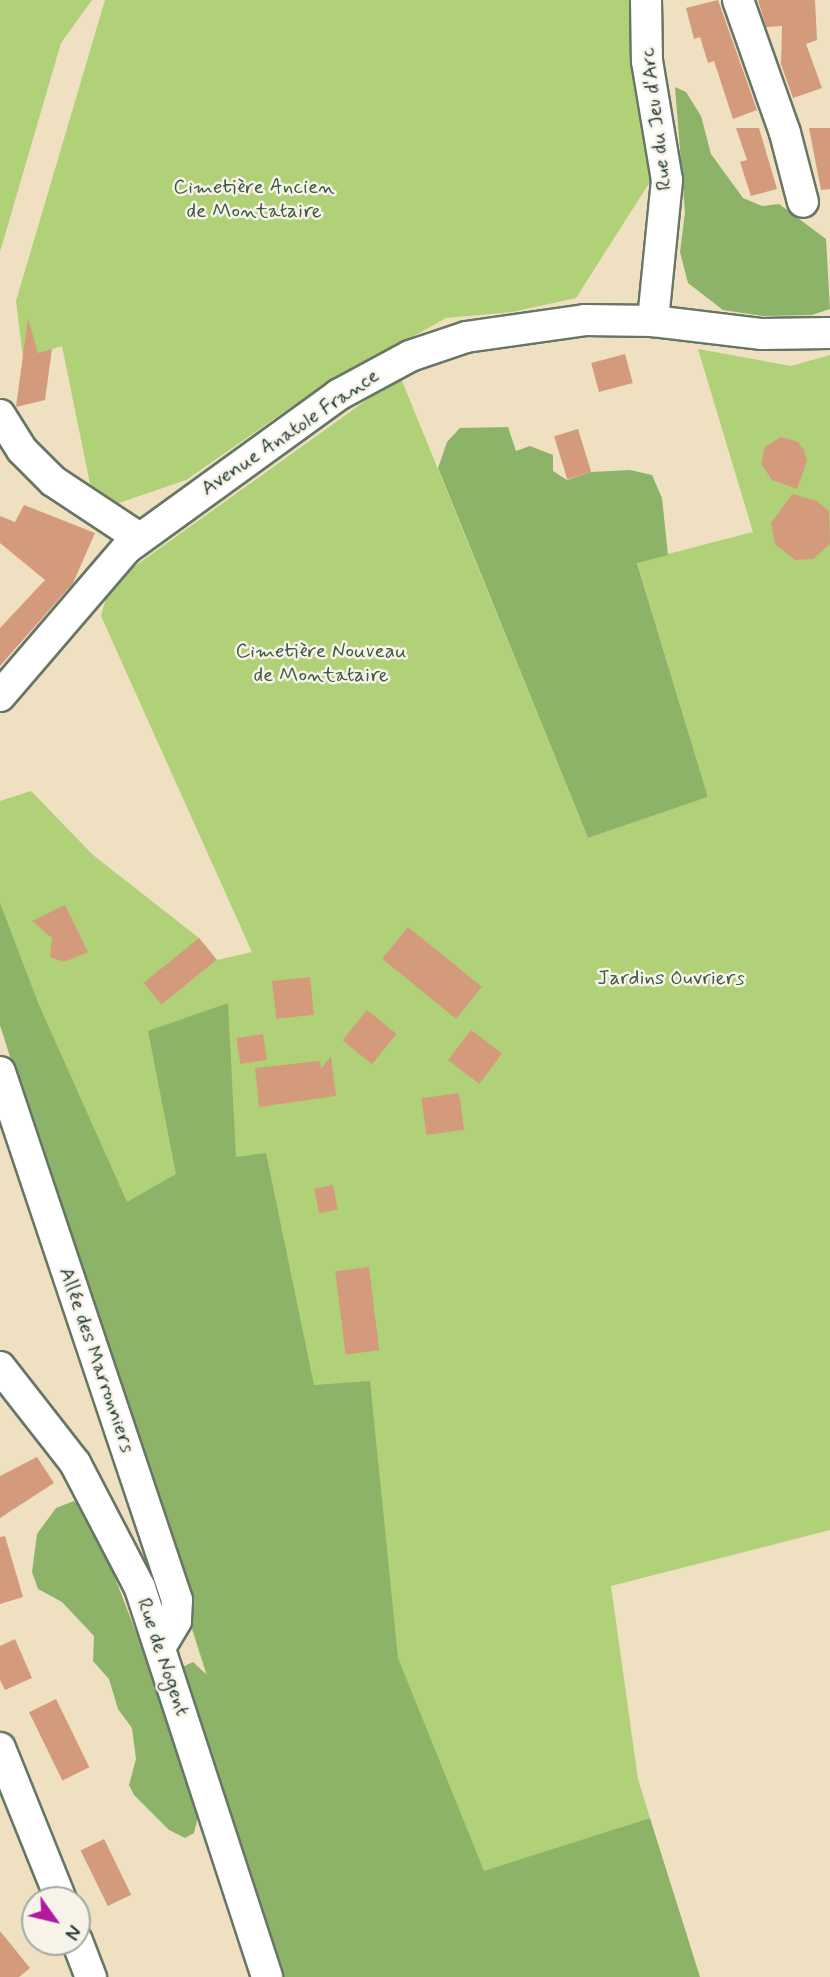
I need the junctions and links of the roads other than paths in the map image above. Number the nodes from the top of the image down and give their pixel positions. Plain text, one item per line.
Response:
1 (646, 0) edge
2 (738, 0) edge
3 (803, 202) dead end
4 (653, 321) junction
5 (830, 333) edge
6 (0, 415) edge
7 (139, 538) junction
8 (0, 696) edge
9 (0, 1072) edge
10 (0, 1367) edge
11 (161, 1646) junction
12 (0, 1748) edge
13 (55, 1886) edge
14 (83, 1956) edge
15 (91, 1977) edge
16 (267, 1977) edge

1 - 4 street, Rue du Jeu d'Arc
2 - 3 street
4 - 5 street, Avenue Anatole France
4 - 7 street, Avenue Anatole France
6 - 7 street
7 - 8 street, Avenue Anatole France
9 - 11 street, Allée des Marronniers
10 - 11 street, Rue de Nogent
11 - 16 street, Rue de Nogent
12 - 13 street
14 - 15 street

